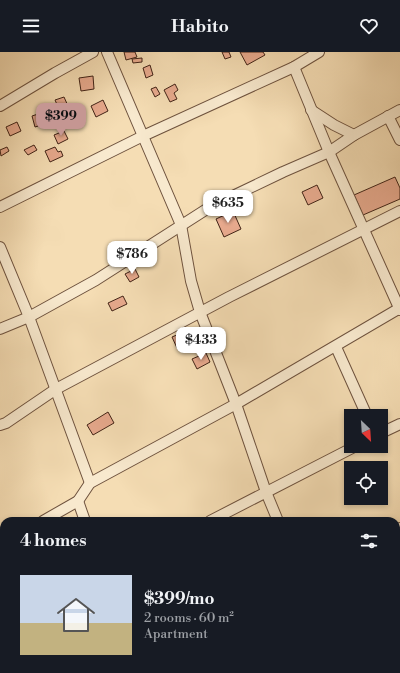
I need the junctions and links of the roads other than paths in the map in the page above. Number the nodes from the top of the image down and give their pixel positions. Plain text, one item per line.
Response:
1 (93, 52) edge
2 (107, 52) edge
3 (319, 52) edge
4 (294, 67) junction
5 (0, 106) edge
6 (311, 110) junction
7 (400, 110) edge
8 (388, 116) junction
9 (354, 135) junction
10 (143, 136) junction
11 (400, 140) edge
12 (329, 152) junction
13 (0, 207) edge
14 (400, 211) edge
15 (181, 225) junction
16 (364, 229) junction
17 (0, 247) edge
18 (400, 309) edge
19 (200, 312) junction
20 (29, 317) junction
21 (0, 329) edge
22 (336, 346) junction
23 (56, 389) junction
24 (236, 404) junction
25 (364, 409) edge
26 (400, 424) edge
27 (0, 425) edge
28 (388, 430) edge
29 (344, 452) edge
30 (90, 483) junction
31 (266, 492) junction
32 (78, 501) junction
33 (50, 517) edge
34 (84, 517) edge
35 (218, 517) edge
36 (276, 517) edge

1 - 5 street
2 - 10 street
3 - 4 street
4 - 6 street
4 - 10 street
6 - 9 street
6 - 12 street
7 - 8 street
8 - 9 street
8 - 11 street
9 - 12 street
10 - 13 street
10 - 15 street
12 - 15 street
12 - 16 street
14 - 16 street
15 - 19 street
15 - 20 street
16 - 18 street
16 - 19 street
17 - 20 street
18 - 22 street
19 - 23 street
19 - 24 street
20 - 21 street
20 - 23 street
22 - 24 street
22 - 25 street
23 - 27 street
23 - 30 street
24 - 30 street
24 - 31 street
26 - 28 street
29 - 31 street
30 - 32 street
31 - 35 street
31 - 36 street
32 - 33 street
32 - 34 street

